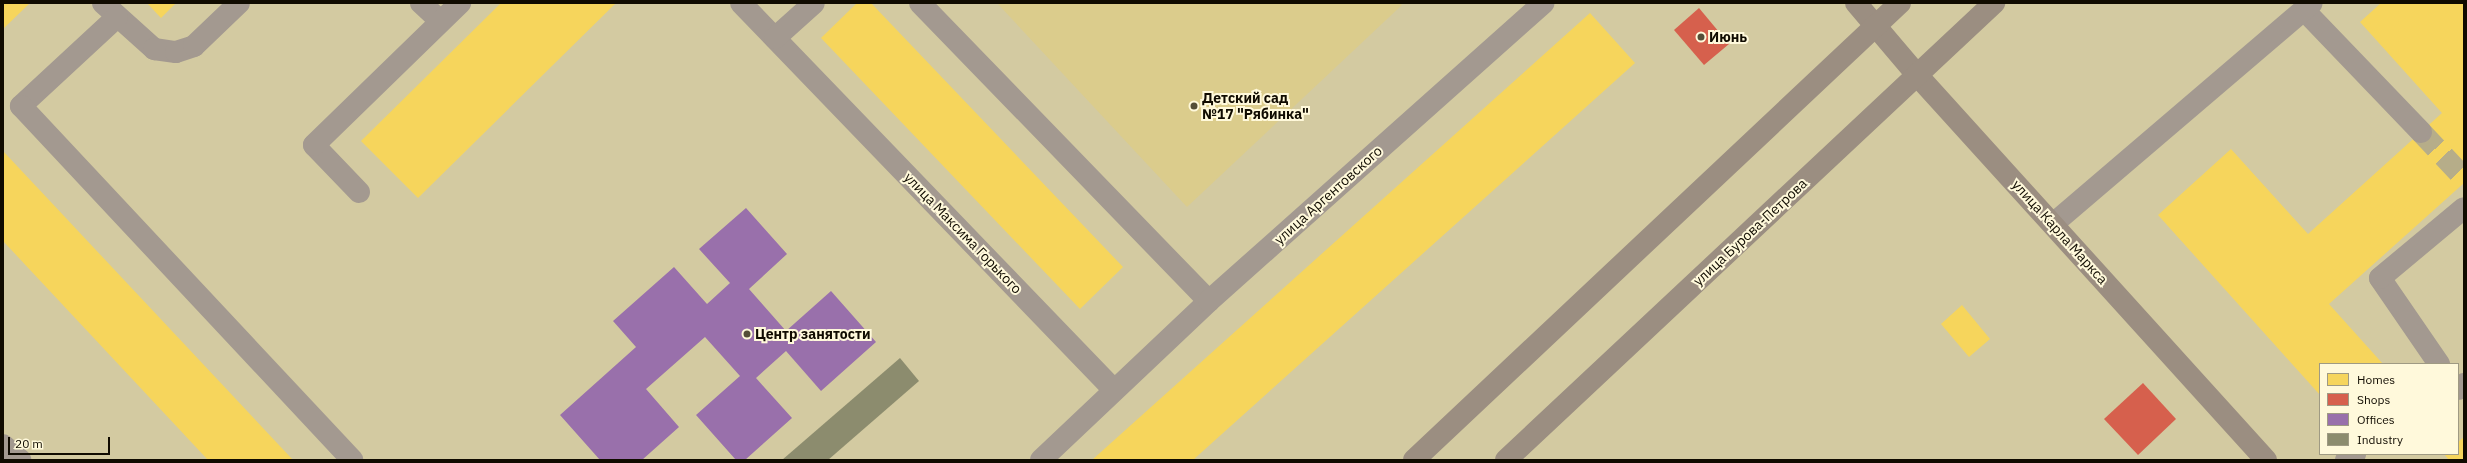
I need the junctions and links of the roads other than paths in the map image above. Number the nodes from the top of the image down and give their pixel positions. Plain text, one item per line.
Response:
1 (239, 3) edge
2 (421, 3) edge
3 (460, 3) edge
4 (741, 3) edge
5 (814, 3) edge
6 (920, 3) edge
7 (1544, 3) edge
8 (1856, 3) edge
9 (1900, 3) edge
10 (1994, 3) edge
11 (2308, 6) edge
12 (110, 10) edge
13 (440, 21) junction
14 (1876, 26) junction
15 (776, 38) junction
16 (1917, 75) junction
17 (2421, 132) tunnel mouth
18 (359, 192) dead end
19 (2464, 208) edge
20 (2053, 224) junction
21 (1210, 301) junction
22 (2438, 363) edge
23 (1114, 390) junction
24 (3, 445) edge
25 (20, 460) edge
26 (352, 460) edge
27 (1041, 460) edge
28 (1414, 460) edge
29 (1506, 460) edge
30 (2266, 460) edge

1 - 12 street
2 - 13 street
3 - 13 street
4 - 15 street, улица Максима Горького
5 - 15 street
6 - 21 street
7 - 21 street, улица Аргентовского
8 - 14 main road, улица Карла Маркса
9 - 14 main road
10 - 16 main road, улица Бурова-Петрова
11 - 17 street
11 - 20 street
12 - 26 street
13 - 18 street
14 - 16 main road, улица Карла Маркса
14 - 28 main road
15 - 23 street, улица Максима Горького
16 - 20 main road, улица Карла Маркса
16 - 29 main road, улица Бурова-Петрова
19 - 22 street
20 - 30 main road, улица Карла Маркса
21 - 23 street, улица Аргентовского
23 - 27 street
24 - 25 street

